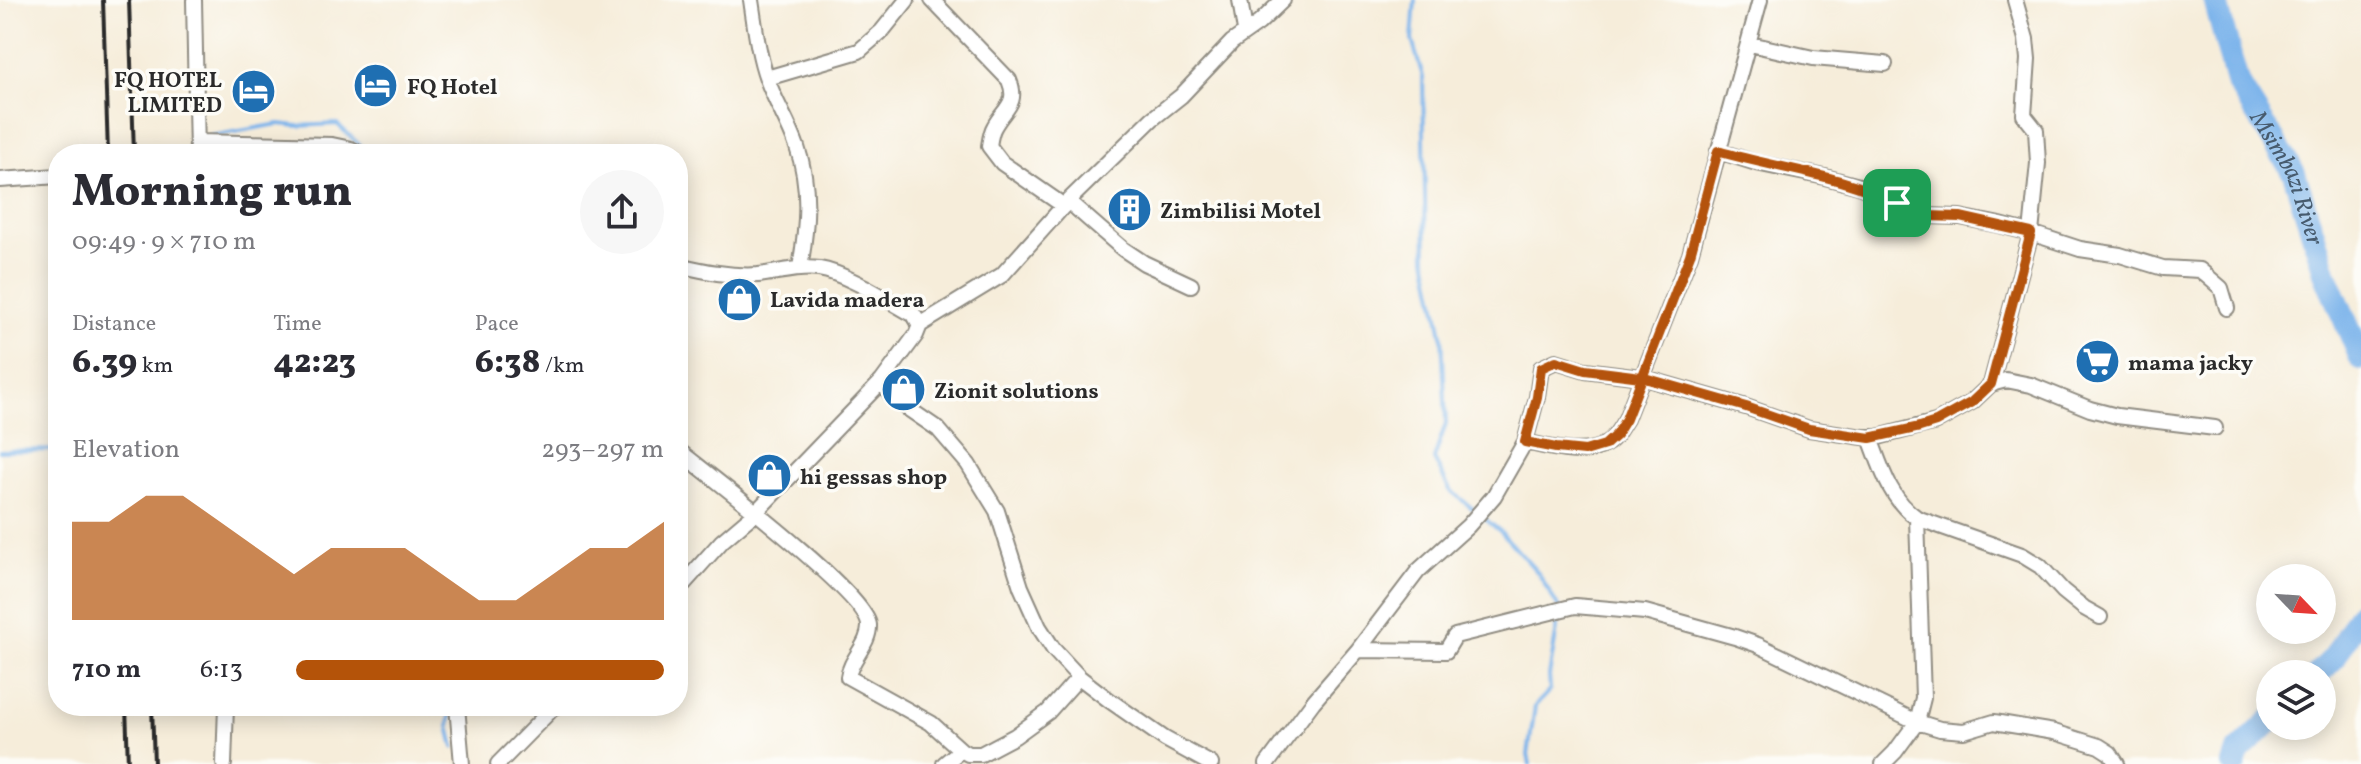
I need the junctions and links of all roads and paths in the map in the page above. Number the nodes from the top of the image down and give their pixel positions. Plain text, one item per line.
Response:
1 (194, 0) edge
2 (751, 0) edge
3 (907, 0) edge
4 (932, 0) edge
5 (1240, 0) edge
6 (1283, 0) edge
7 (1760, 0) edge
8 (2015, 0) edge
9 (1245, 31) junction
10 (1750, 44) junction
11 (1885, 64) dead end
12 (767, 78) junction
13 (197, 144) edge
14 (1718, 151) junction
15 (48, 177) edge
16 (0, 180) edge
17 (1066, 203) junction
18 (2031, 233) junction
19 (688, 267) edge
20 (800, 268) junction
21 (1191, 285) dead end
22 (2227, 308) dead end
23 (920, 325) junction
24 (1641, 377) junction
25 (882, 381) junction
26 (1991, 384) junction
27 (2215, 428) dead end
28 (1870, 438) junction
29 (1525, 442) junction
30 (688, 458) edge
31 (755, 513) junction
32 (1917, 518) junction
33 (688, 579) edge
34 (2100, 617) dead end
35 (1358, 650) junction
36 (1079, 677) junction
37 (226, 716) edge
38 (458, 716) edge
39 (545, 716) edge
40 (1917, 722) junction
41 (961, 750) junction
42 (224, 764) edge
43 (462, 764) edge
44 (498, 764) edge
45 (944, 764) edge
46 (1211, 764) edge
47 (1267, 764) edge
48 (1883, 764) edge
49 (2117, 764) edge

1 - 13 street
2 - 12 street
3 - 12 street
4 - 17 street
5 - 9 street
6 - 9 street
7 - 10 street
8 - 18 street
9 - 17 street
10 - 11 street
10 - 14 street
12 - 20 street
14 - 18 street
14 - 24 street
15 - 16 street
17 - 21 street
17 - 23 street
18 - 22 street
18 - 26 street
19 - 20 street
20 - 23 street
23 - 25 street
24 - 28 street
24 - 29 street
24 - 29 street
25 - 31 street
25 - 36 street
26 - 27 street
26 - 28 street
28 - 32 street
29 - 35 street
30 - 31 street
31 - 33 street
31 - 41 street
32 - 34 street
32 - 40 street
35 - 40 street
35 - 47 street
36 - 41 street
36 - 46 street
37 - 42 street
38 - 43 street
39 - 44 street
40 - 48 street
40 - 49 street
41 - 45 street

